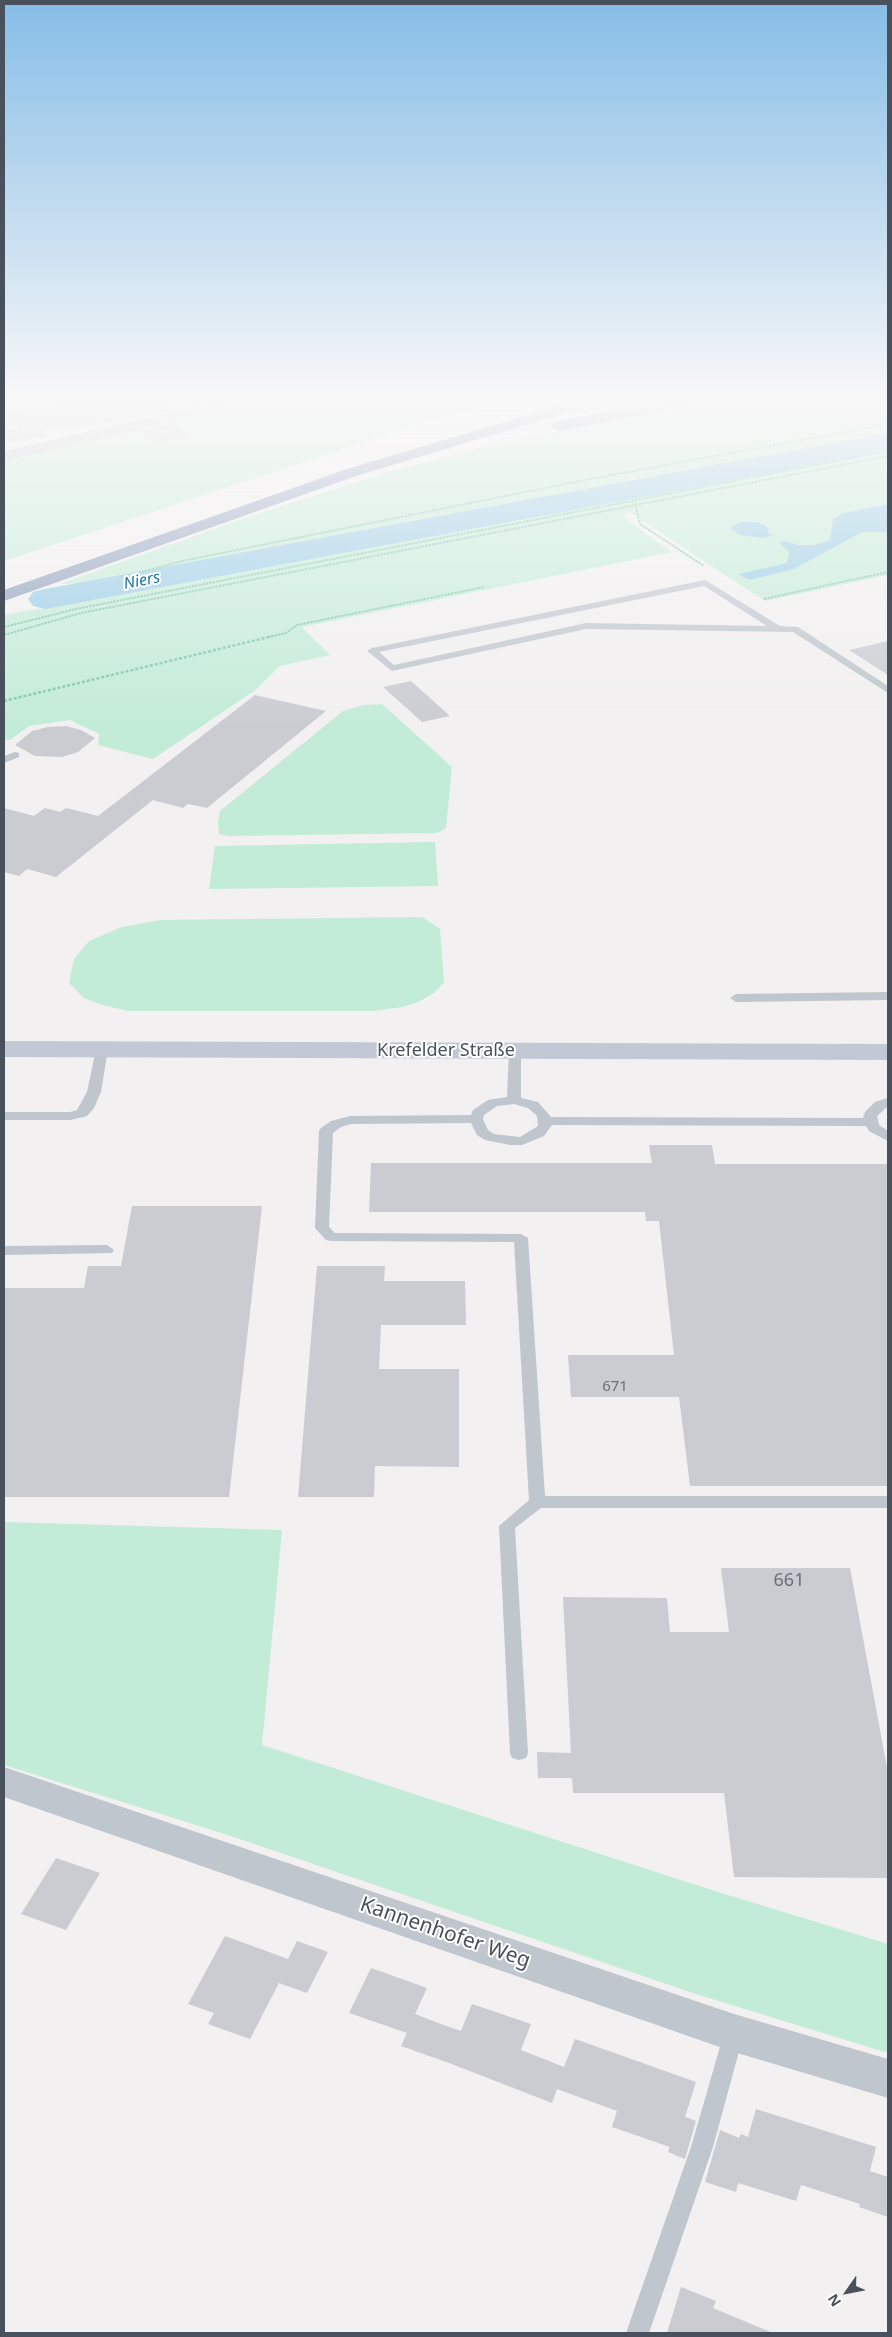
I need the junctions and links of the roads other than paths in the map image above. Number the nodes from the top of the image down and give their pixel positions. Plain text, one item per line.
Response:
1 (243, 511) edge
2 (4, 596) edge
3 (584, 607) junction
4 (586, 626) junction
5 (777, 628) junction
6 (888, 690) edge
7 (15, 755) dead end
8 (4, 760) edge
9 (888, 996) edge
10 (736, 998) dead end
11 (4, 1049) edge
12 (102, 1050) junction
13 (515, 1051) junction
14 (888, 1052) edge
15 (514, 1100) junction
16 (888, 1102) edge
17 (4, 1116) edge
18 (476, 1119) junction
19 (546, 1121) junction
20 (870, 1122) junction
21 (888, 1137) edge
22 (106, 1250) dead end
23 (4, 1251) edge
24 (537, 1502) junction
25 (888, 1502) edge
26 (519, 1753) dead end
27 (4, 1782) edge
28 (734, 2033) junction
29 (888, 2079) edge
30 (637, 2333) edge

1 - 2 highway
3 - 4 lane
3 - 4 lane
3 - 5 lane
4 - 5 lane
5 - 6 lane
7 - 8 lane
9 - 10 lane
11 - 12 street, Krefelder Straße
12 - 13 street, Krefelder Straße
12 - 17 lane
13 - 14 street, Krefelder Straße
13 - 15 lane
15 - 18 lane
15 - 19 lane
16 - 20 lane
18 - 19 lane
18 - 24 lane
19 - 20 lane
20 - 21 lane
22 - 23 lane
24 - 25 lane
24 - 26 lane
27 - 28 street, Kannenhofer Weg
28 - 29 street, Kannenhofer Weg
28 - 30 lane

